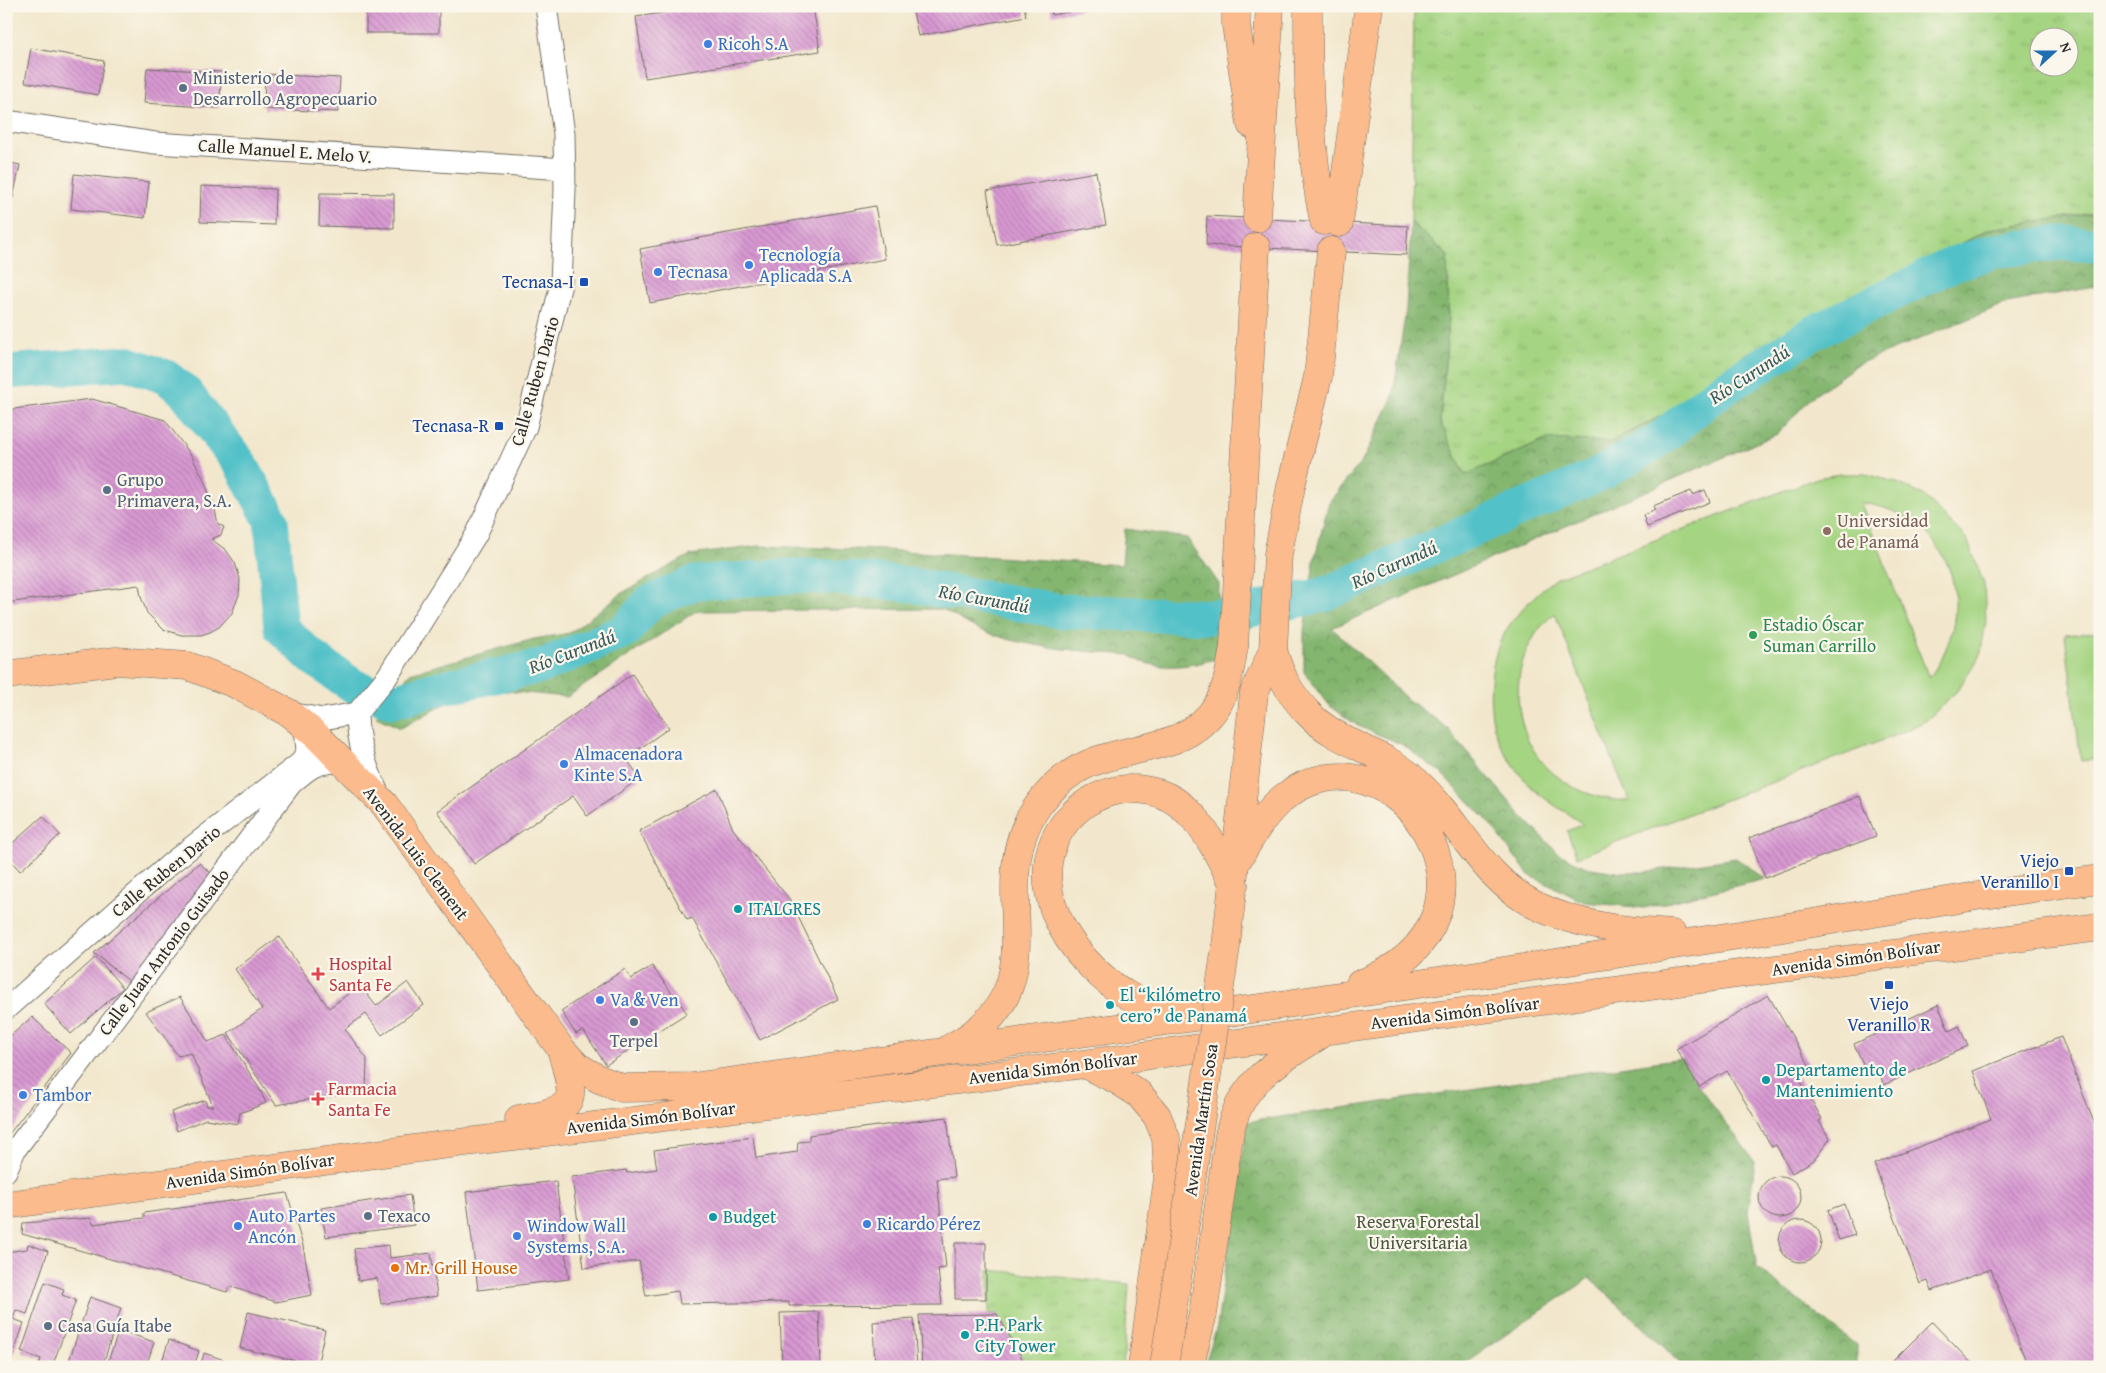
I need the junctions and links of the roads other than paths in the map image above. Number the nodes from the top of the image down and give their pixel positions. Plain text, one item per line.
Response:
1 (546, 6) edge
2 (1236, 6) edge
3 (1270, 6) edge
4 (1308, 6) edge
5 (1369, 6) edge
6 (6, 121) edge
7 (565, 169) junction
8 (1259, 177) junction
9 (1257, 218) dead end
10 (1256, 247) dead end
11 (1331, 251) dead end
12 (1234, 642) junction
13 (1274, 647) junction
14 (6, 675) edge
15 (1254, 693) junction
16 (359, 710) junction
17 (297, 719) junction
18 (344, 762) junction
19 (384, 804) junction
20 (219, 828) junction
21 (243, 848) junction
22 (1235, 874) junction
23 (2100, 879) edge
24 (2100, 927) edge
25 (1746, 934) junction
26 (1328, 997) junction
27 (6, 1009) edge
28 (1200, 1016) junction
29 (1327, 1030) junction
30 (561, 1049) junction
31 (941, 1053) junction
32 (1084, 1064) junction
33 (427, 1146) junction
34 (6, 1171) edge
35 (6, 1205) edge
36 (1142, 1367) edge
37 (1164, 1367) edge
38 (1189, 1367) edge

1 - 7 street, Calle Ruben Dario
2 - 8 main road
3 - 8 main road
4 - 5 main road
6 - 7 street, Calle Manuel E. Melo V.
7 - 16 street, Calle Ruben Dario
8 - 9 main road
10 - 12 main road
11 - 13 main road
12 - 15 main road, Avenida Martín Sosa
12 - 31 main road
13 - 15 main road, Avenida Martín Sosa
13 - 25 main road
14 - 17 main road, Avenida Luis Clement
15 - 22 main road, Avenida Martín Sosa
16 - 17 street
16 - 19 street
17 - 18 main road, Avenida Luis Clement
17 - 20 street, Calle Ruben Dario
18 - 19 main road, Avenida Luis Clement
18 - 21 street, Calle Juan Antonio Guisado
19 - 30 main road, Avenida Luis Clement
20 - 21 street
20 - 27 street, Calle Ruben Dario
21 - 34 street, Calle Juan Antonio Guisado
22 - 26 main road
22 - 28 main road
22 - 37 main road, Avenida Martín Sosa, bridge
23 - 25 main road, Avenida Simón Bolívar
24 - 29 main road, Avenida Simón Bolívar
25 - 26 main road, Avenida Simón Bolívar
26 - 28 main road, Avenida Simón Bolívar
28 - 31 main road, Avenida Simón Bolívar
29 - 32 main road, Avenida Simón Bolívar
29 - 38 main road
30 - 31 main road, Avenida Simón Bolívar
30 - 33 main road
32 - 33 main road, Avenida Simón Bolívar
32 - 36 main road
33 - 35 main road, Avenida Simón Bolívar

